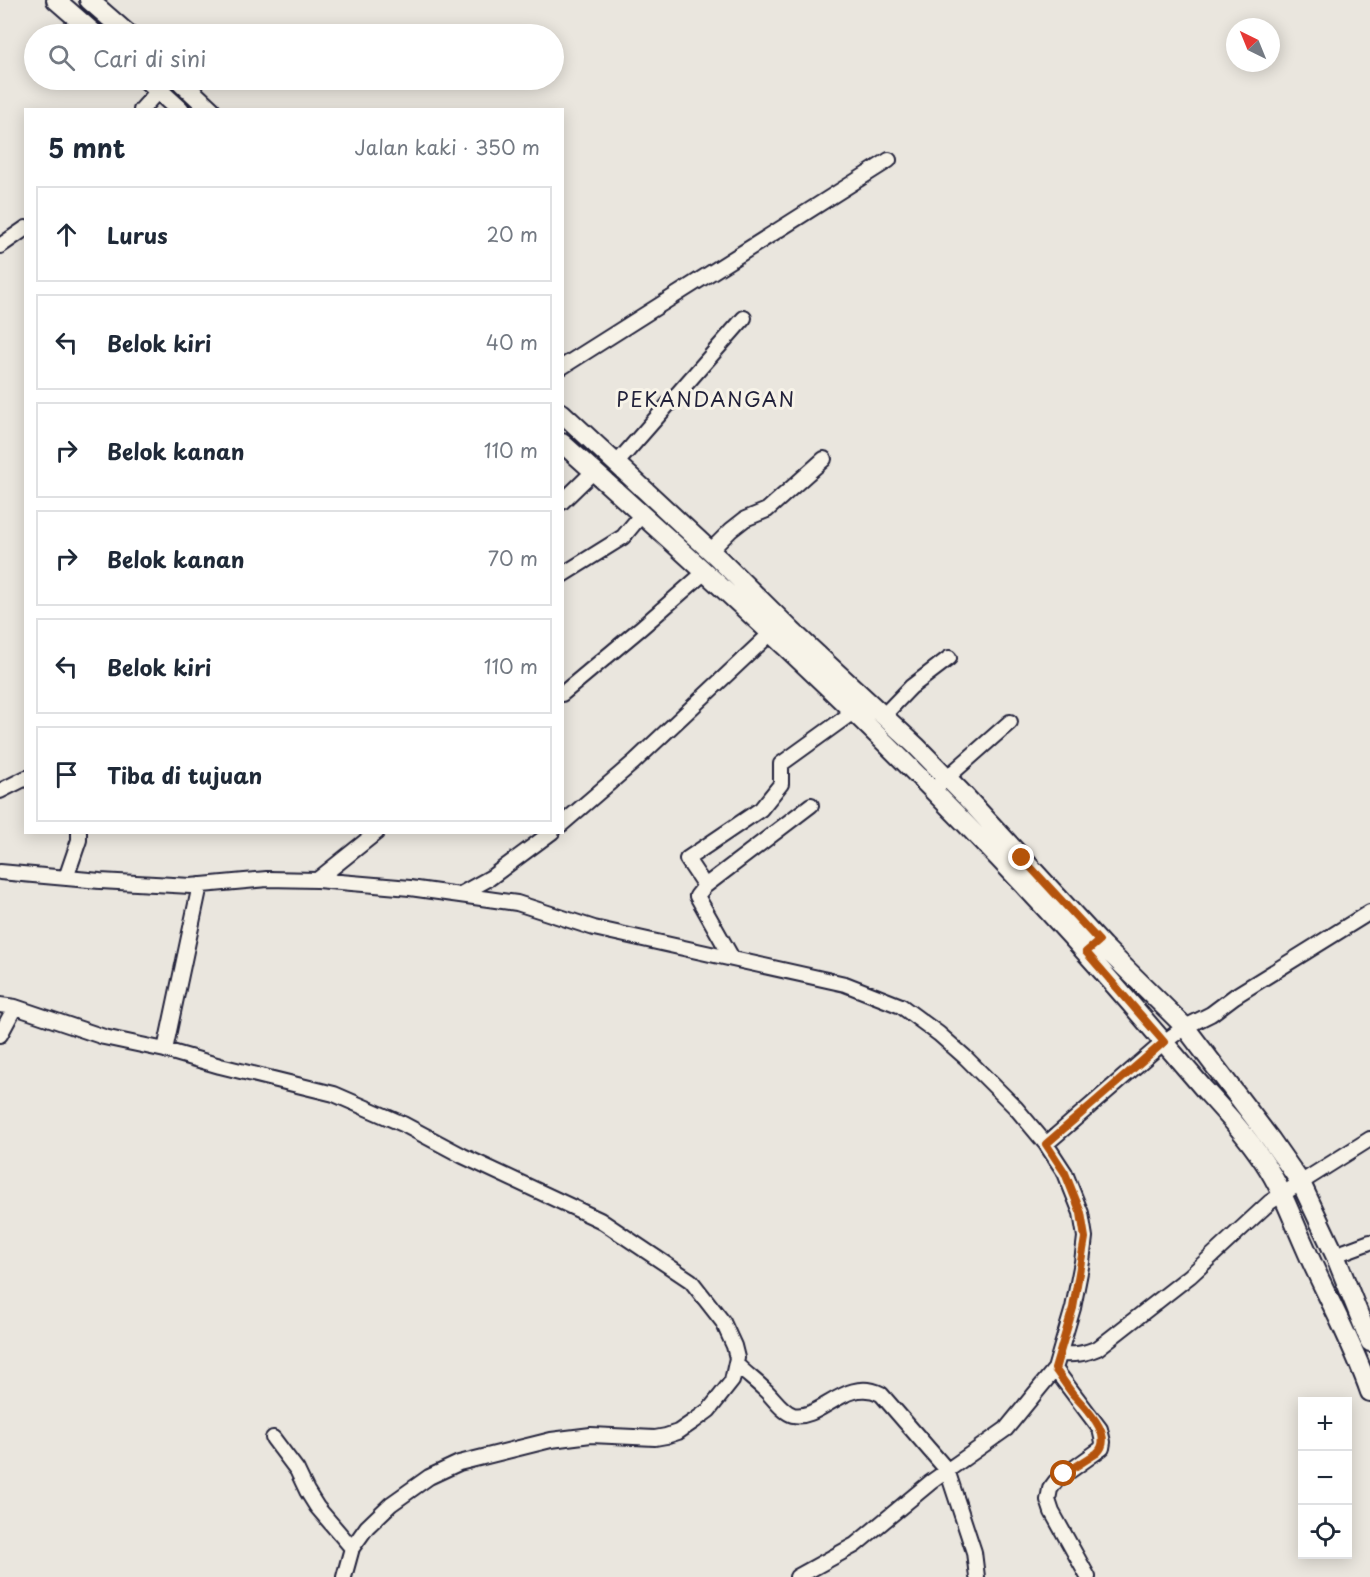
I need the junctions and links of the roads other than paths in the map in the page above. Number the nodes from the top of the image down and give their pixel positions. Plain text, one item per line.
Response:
1 (56, 0) edge
2 (89, 0) edge
3 (84, 24) edge
4 (117, 24) edge
5 (154, 90) edge
6 (164, 90) edge
7 (190, 90) edge
8 (142, 108) edge
9 (178, 108) edge
10 (209, 108) edge
11 (889, 160) dead end
12 (24, 229) edge
13 (0, 246) edge
14 (744, 318) dead end
15 (564, 366) edge
16 (564, 415) edge
17 (564, 445) edge
18 (620, 458) junction
19 (824, 459) dead end
20 (595, 470) junction
21 (564, 500) edge
22 (642, 514) junction
23 (712, 549) junction
24 (704, 573) junction
25 (564, 574) edge
26 (771, 633) junction
27 (949, 658) dead end
28 (564, 692) edge
29 (888, 711) junction
30 (853, 712) junction
31 (1010, 723) dead end
32 (951, 773) junction
33 (24, 779) edge
34 (933, 790) junction
35 (0, 791) edge
36 (811, 806) dead end
37 (564, 822) edge
38 (79, 834) edge
39 (374, 834) edge
40 (549, 834) edge
41 (0, 872) edge
42 (66, 878) junction
43 (317, 880) junction
44 (200, 885) junction
45 (705, 886) junction
46 (461, 894) junction
47 (1370, 912) edge
48 (1093, 947) junction
49 (732, 958) junction
50 (0, 1005) edge
51 (15, 1007) junction
52 (1185, 1027) junction
53 (0, 1035) edge
54 (1164, 1042) junction
55 (165, 1050) junction
56 (1370, 1139) edge
57 (1046, 1144) junction
58 (1301, 1183) junction
59 (1277, 1197) junction
60 (1370, 1242) edge
61 (1335, 1256) junction
62 (1370, 1342) edge
63 (1060, 1354) junction
64 (737, 1365) junction
65 (1055, 1369) junction
66 (1370, 1392) edge
67 (273, 1438) dead end
68 (947, 1470) junction
69 (352, 1548) junction
70 (344, 1577) edge
71 (797, 1577) edge
72 (977, 1577) edge
73 (1088, 1577) edge

1 - 3 main road
2 - 4 main road
5 - 8 street
6 - 9 main road
7 - 10 main road
11 - 15 street
12 - 13 street
14 - 18 street
16 - 18 main road
17 - 20 main road
18 - 23 main road
19 - 23 street
20 - 21 street
20 - 22 main road
22 - 24 main road
22 - 25 street
23 - 29 main road
24 - 26 main road
24 - 28 street
26 - 30 main road
26 - 37 street
27 - 29 street
29 - 32 main road
30 - 34 main road
30 - 45 street
31 - 32 street
32 - 34 street
32 - 48 main road
33 - 35 street
34 - 48 main road
36 - 45 street
38 - 42 street
39 - 43 street
40 - 46 street
41 - 42 street
42 - 44 street
43 - 44 street
43 - 46 street
44 - 55 street
45 - 49 street
46 - 49 street
47 - 52 street
48 - 52 main road
48 - 54 main road
49 - 57 street
50 - 51 street
51 - 53 street
51 - 55 street
52 - 54 street
52 - 58 main road
54 - 57 street
54 - 59 main road
55 - 64 street
56 - 58 street
57 - 63 street
58 - 59 street
58 - 61 main road
59 - 63 street
59 - 66 main road
60 - 61 street
61 - 62 main road
63 - 65 street
64 - 68 street
64 - 69 street
65 - 68 street
65 - 73 street
67 - 69 street
68 - 71 street
68 - 72 street
69 - 70 street

